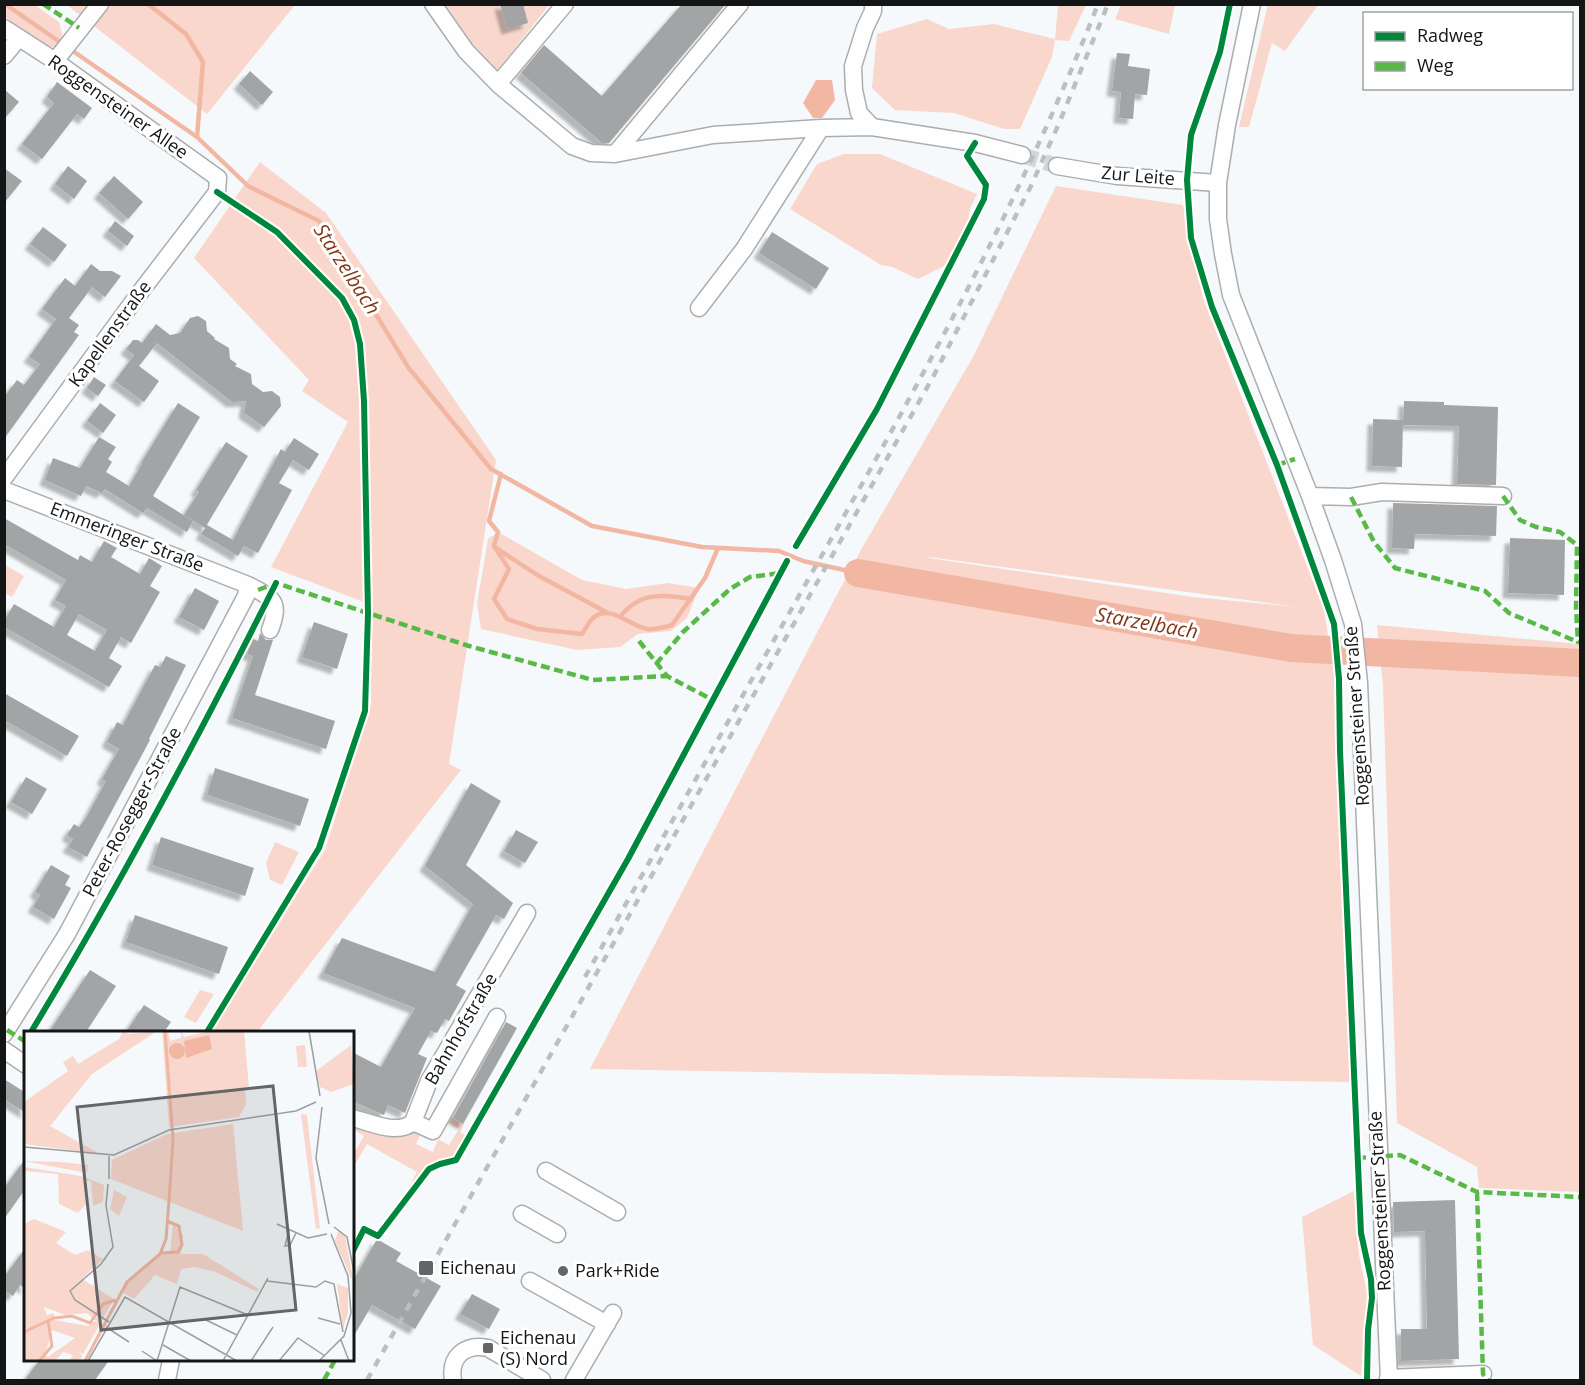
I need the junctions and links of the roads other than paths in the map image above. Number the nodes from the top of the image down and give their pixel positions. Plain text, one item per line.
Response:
1 (100, 4) edge
2 (433, 4) edge
3 (565, 4) edge
4 (741, 4) edge
5 (873, 4) edge
6 (1252, 4) edge
7 (4, 28) edge
8 (20, 38) junction
9 (4, 56) edge
10 (57, 58) junction
11 (498, 84) junction
12 (872, 127) junction
13 (821, 128) junction
14 (615, 154) junction
15 (1022, 155) tunnel mouth
16 (1057, 166) tunnel mouth
17 (1218, 183) junction
18 (217, 192) joint
19 (699, 308) dead end
20 (4, 478) edge
21 (4, 490) edge
22 (1310, 496) junction
23 (1503, 496) dead end
24 (249, 585) junction
25 (270, 630) dead end
26 (527, 913) dead end
27 (496, 1017) dead end
28 (4, 1034) edge
29 (451, 1044) junction
30 (4, 1050) edge
31 (474, 1057) junction
32 (24, 1064) edge
33 (354, 1118) edge
34 (413, 1122) junction
35 (546, 1171) dead end
36 (617, 1212) dead end
37 (522, 1214) dead end
38 (557, 1234) dead end
39 (530, 1281) dead end
40 (1483, 1374) dead end
41 (1421, 1378) edge
42 (1388, 1379) edge
43 (453, 1380) edge
44 (542, 1380) edge
45 (574, 1380) edge

1 - 10 street
2 - 11 street
3 - 11 street
4 - 14 street
5 - 12 street
6 - 17 street, Roggensteiner Straße
7 - 8 street, Roggensteiner Allee
8 - 9 street
8 - 10 street, Roggensteiner Allee
10 - 18 street, Roggensteiner Allee
11 - 14 street
12 - 13 street
12 - 15 street
13 - 14 street
13 - 19 street
16 - 17 street, Zur Leite
17 - 22 street, Roggensteiner Straße
18 - 20 street, Kapellenstraße
21 - 24 street, Emmeringer Straße
22 - 23 street
22 - 42 street, Roggensteiner Straße
24 - 25 street, Emmeringer Straße
24 - 28 street, Peter-Rosegger-Straße
26 - 29 street, Bahnhofstraße
27 - 31 street
29 - 31 street
29 - 34 street, Bahnhofstraße
30 - 32 street
31 - 34 street
33 - 34 street
35 - 36 street
37 - 38 street
39 - 45 street
40 - 41 street
41 - 42 street
43 - 44 street

